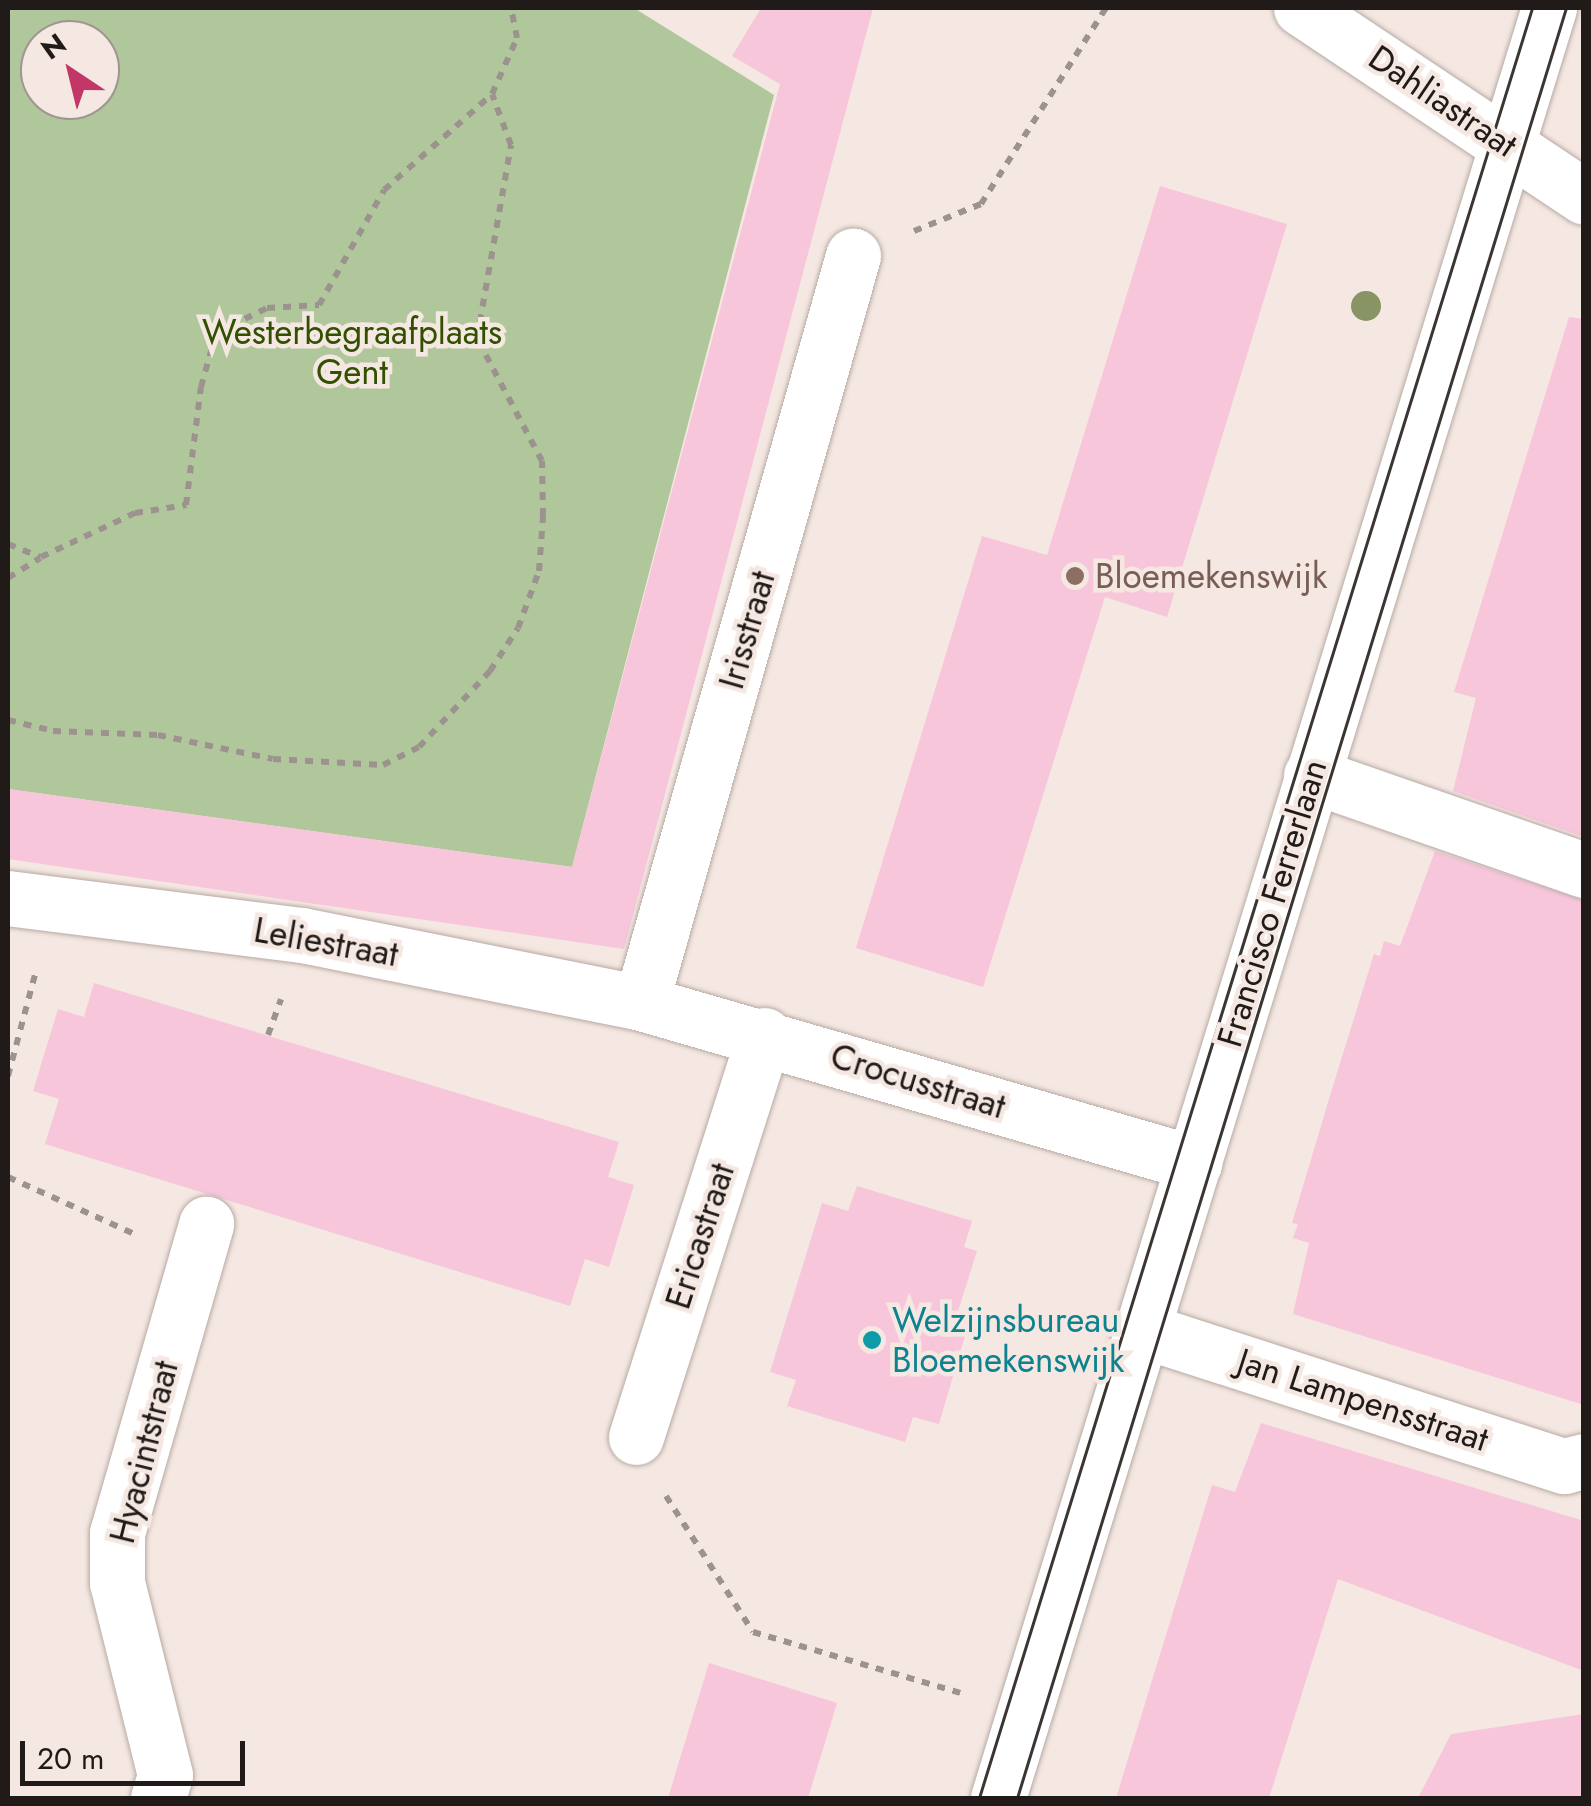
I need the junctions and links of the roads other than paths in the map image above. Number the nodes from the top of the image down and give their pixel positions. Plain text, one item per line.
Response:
1 (1302, 8) edge
2 (1549, 8) edge
3 (1505, 144) junction
4 (1584, 197) edge
5 (853, 256) road end
6 (1310, 776) junction
7 (1584, 870) edge
8 (31, 901) edge
9 (641, 1003) junction
10 (764, 1036) junction
11 (1194, 1163) junction
12 (206, 1224) road end
13 (1142, 1330) junction
14 (636, 1437) road end
15 (1584, 1461) edge
16 (158, 1798) edge
17 (998, 1798) edge

1 - 3 street, Dahliastraat
2 - 3 street, Francisco Ferrerlaan
3 - 4 street, Dahliastraat
3 - 6 street, Francisco Ferrerlaan
5 - 9 street, Irisstraat
6 - 7 street
6 - 11 street, Francisco Ferrerlaan
8 - 9 street, Leliestraat
9 - 10 street, Crocusstraat
10 - 11 street, Crocusstraat
10 - 14 street, Ericastraat
11 - 13 street, Francisco Ferrerlaan
12 - 16 street, Hyacintstraat
13 - 15 street, Jan Lampensstraat
13 - 17 street, Francisco Ferrerlaan

